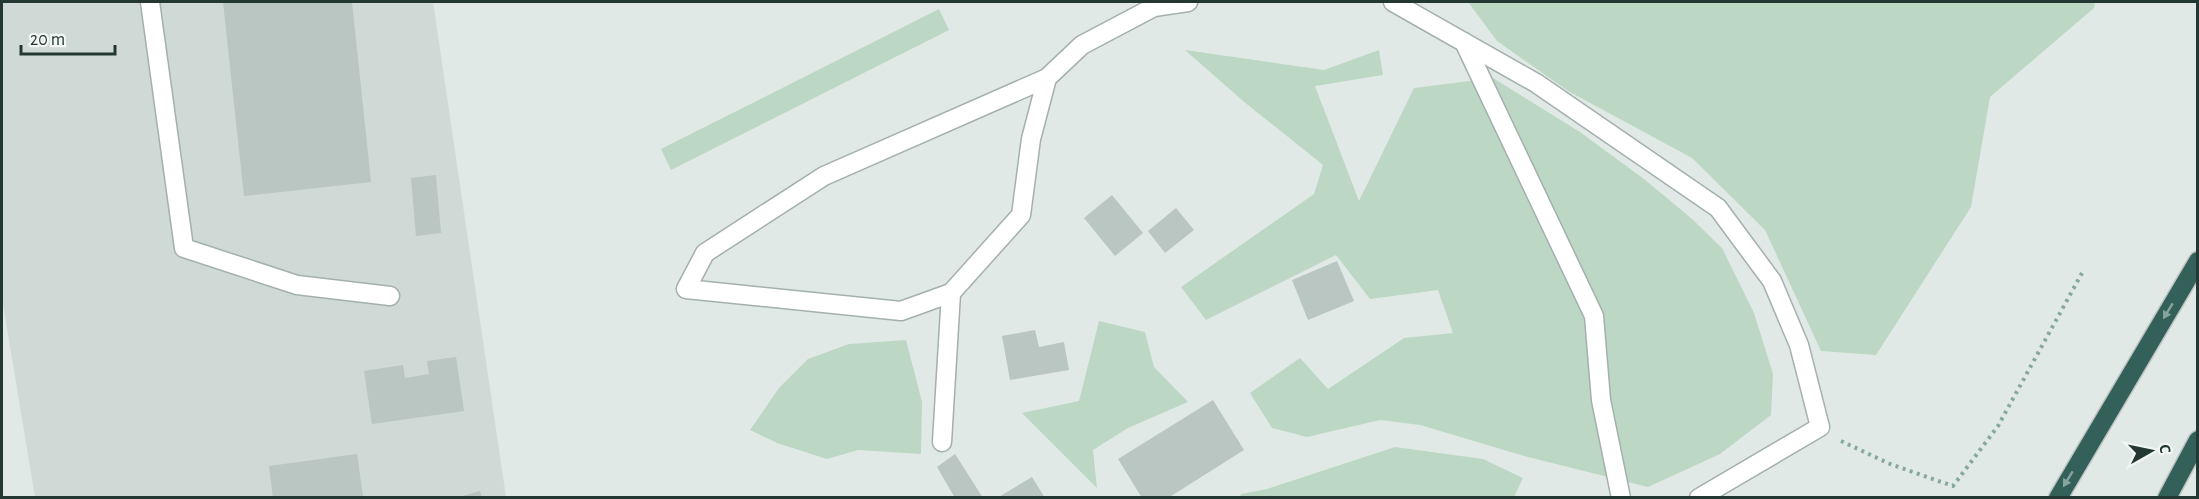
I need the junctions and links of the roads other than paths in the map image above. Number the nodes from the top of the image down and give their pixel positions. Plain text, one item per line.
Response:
1 (150, 2) edge
2 (1188, 2) edge
3 (1393, 2) edge
4 (1464, 42) junction
5 (1047, 78) junction
6 (2198, 261) edge
7 (951, 292) junction
8 (390, 296) dead end
9 (2198, 440) edge
10 (942, 442) dead end
11 (1621, 498) edge
12 (1699, 498) edge
13 (2058, 498) edge
14 (2167, 498) edge

1 - 8 lane
2 - 5 lane
3 - 4 lane
4 - 11 lane
4 - 12 lane
5 - 7 lane
5 - 7 lane
6 -> 13 highway
7 - 10 lane
9 - 14 highway

